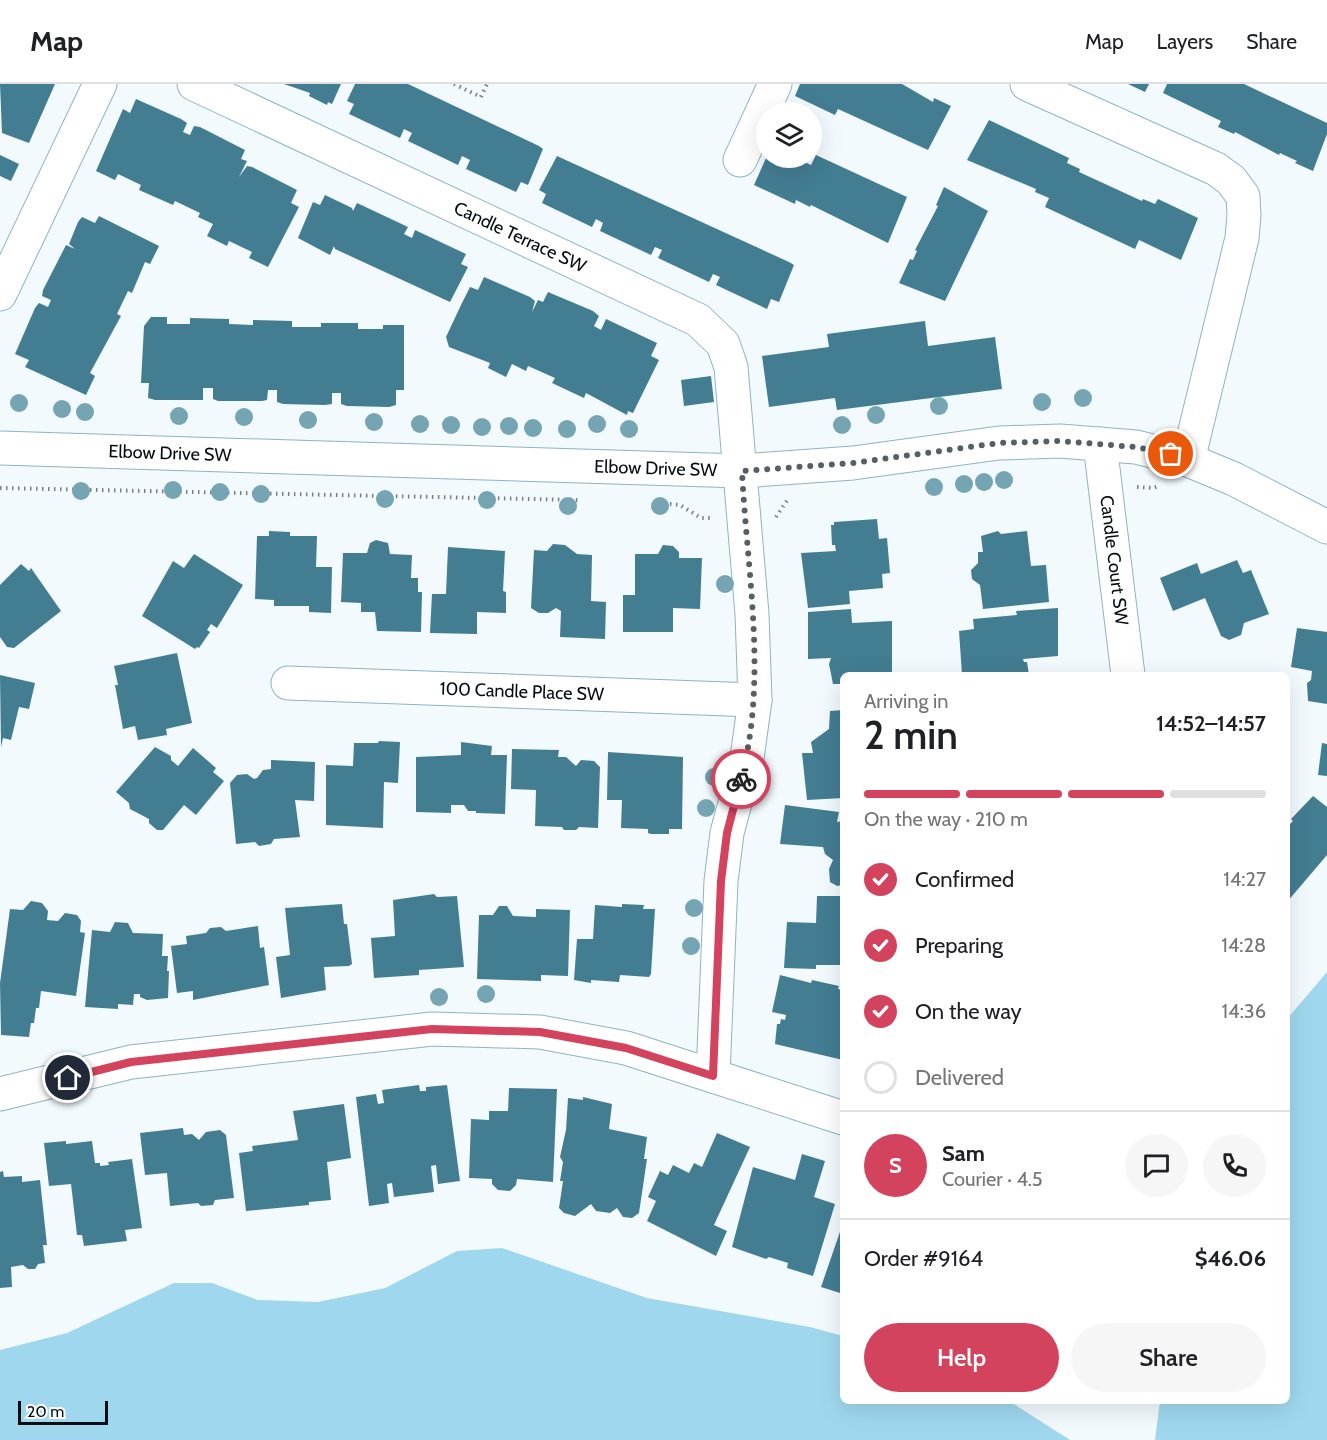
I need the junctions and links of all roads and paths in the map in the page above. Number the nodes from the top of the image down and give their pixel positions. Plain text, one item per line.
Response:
1 (100, 84) edge
2 (194, 84) edge
3 (454, 84) edge
4 (487, 84) edge
5 (775, 84) edge
6 (1027, 84) edge
7 (740, 160) dead end
8 (0, 294) edge
9 (1100, 444) junction
10 (0, 448) edge
11 (1188, 460) junction
12 (742, 471) junction
13 (1327, 527) edge
14 (1128, 672) edge
15 (288, 683) dead end
16 (755, 700) junction
17 (713, 1076) junction
18 (0, 1094) edge
19 (840, 1117) edge

1 - 8 street
2 - 12 street, Candle Terrace SW
3 - 4 path
5 - 7 street
6 - 11 street
9 - 11 street, Elbow Drive SW
9 - 12 street, Elbow Drive SW
9 - 14 street, Candle Court SW
10 - 12 street, Elbow Drive SW
11 - 13 street, Elbow Drive SW
12 - 16 street, Candle Terrace SW
15 - 16 street, 100 Candle Place SW
16 - 17 street, Candle Terrace SW
17 - 18 street
17 - 19 street

